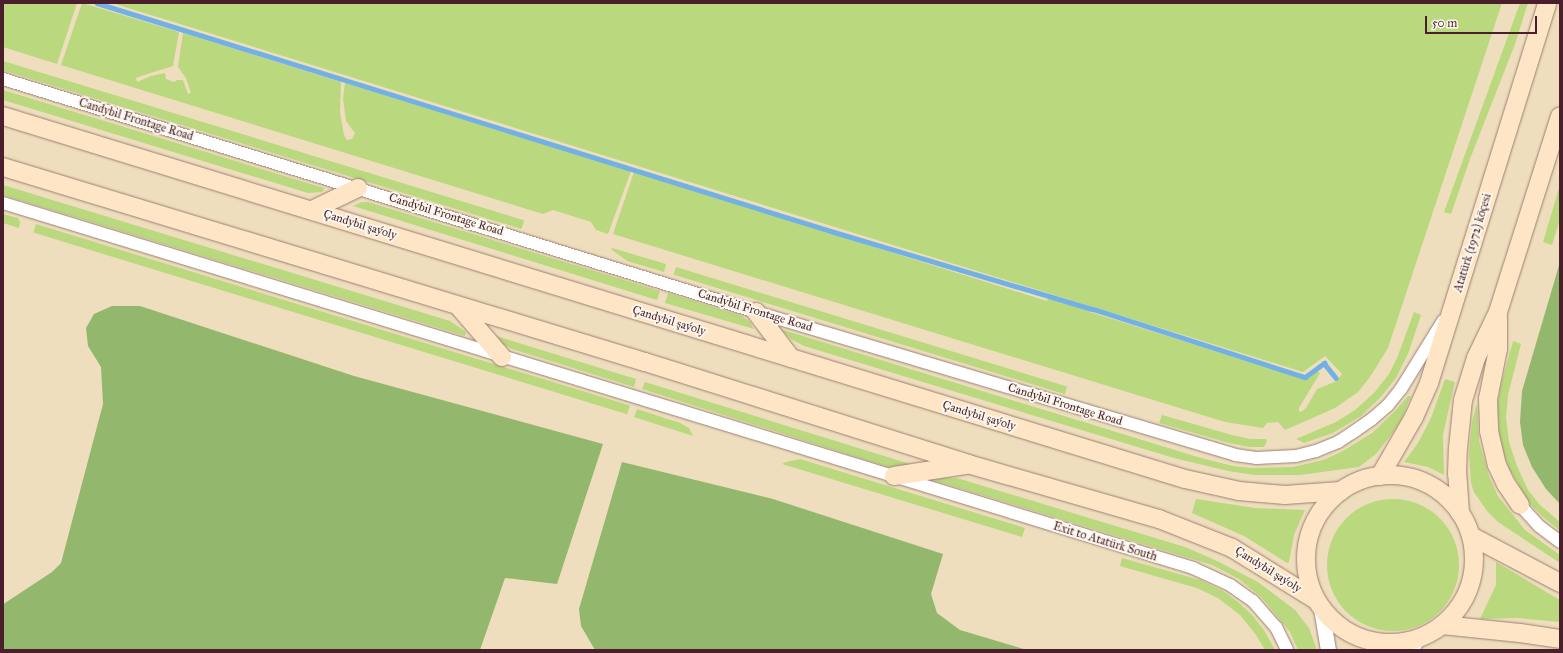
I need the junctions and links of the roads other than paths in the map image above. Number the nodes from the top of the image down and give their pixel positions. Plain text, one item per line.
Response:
1 (1547, 3) edge
2 (3, 80) edge
3 (3, 116) edge
4 (1560, 117) edge
5 (3, 167) edge
6 (358, 188) junction
7 (3, 203) edge
8 (312, 210) junction
9 (459, 307) junction
10 (1453, 307) junction
11 (756, 312) junction
12 (1498, 312) junction
13 (502, 357) junction
14 (791, 358) junction
15 (968, 464) junction
16 (894, 476) junction
17 (1380, 476) junction
18 (1341, 491) junction
19 (1520, 505) joint
20 (1460, 513) junction
21 (1471, 536) junction
22 (1560, 542) edge
23 (1560, 583) edge
24 (1318, 604) junction
25 (1442, 625) junction
26 (1560, 639) edge
27 (1413, 644) edge
28 (1287, 650) edge
29 (1328, 650) edge

1 - 10 main road, Atatürk (1972) köçesi
2 - 6 street, Candybil Frontage Road
3 - 8 main road, Çandybil şaýoly
4 - 12 main road
5 - 9 main road, Çandybil şaýoly
6 - 8 main road
6 - 11 street, Candybil Frontage Road
7 - 13 street
8 - 14 main road, Çandybil şaýoly
9 - 13 main road
9 - 15 main road, Çandybil şaýoly
10 - 11 street, Candybil Frontage Road
10 - 17 main road, Atatürk (1972) köçesi
11 - 14 main road
12 - 19 main road
12 - 20 main road
13 - 16 street
14 - 18 main road, Çandybil şaýoly
15 - 16 main road
15 - 24 main road, Çandybil şaýoly
16 - 28 street, Exit to Atatürk South
17 - 18 main road
17 - 20 main road
18 - 24 main road
19 - 22 street
20 - 21 main road
21 - 23 main road
21 - 25 main road
24 - 27 main road
24 - 29 street
25 - 26 main road
25 - 27 main road

